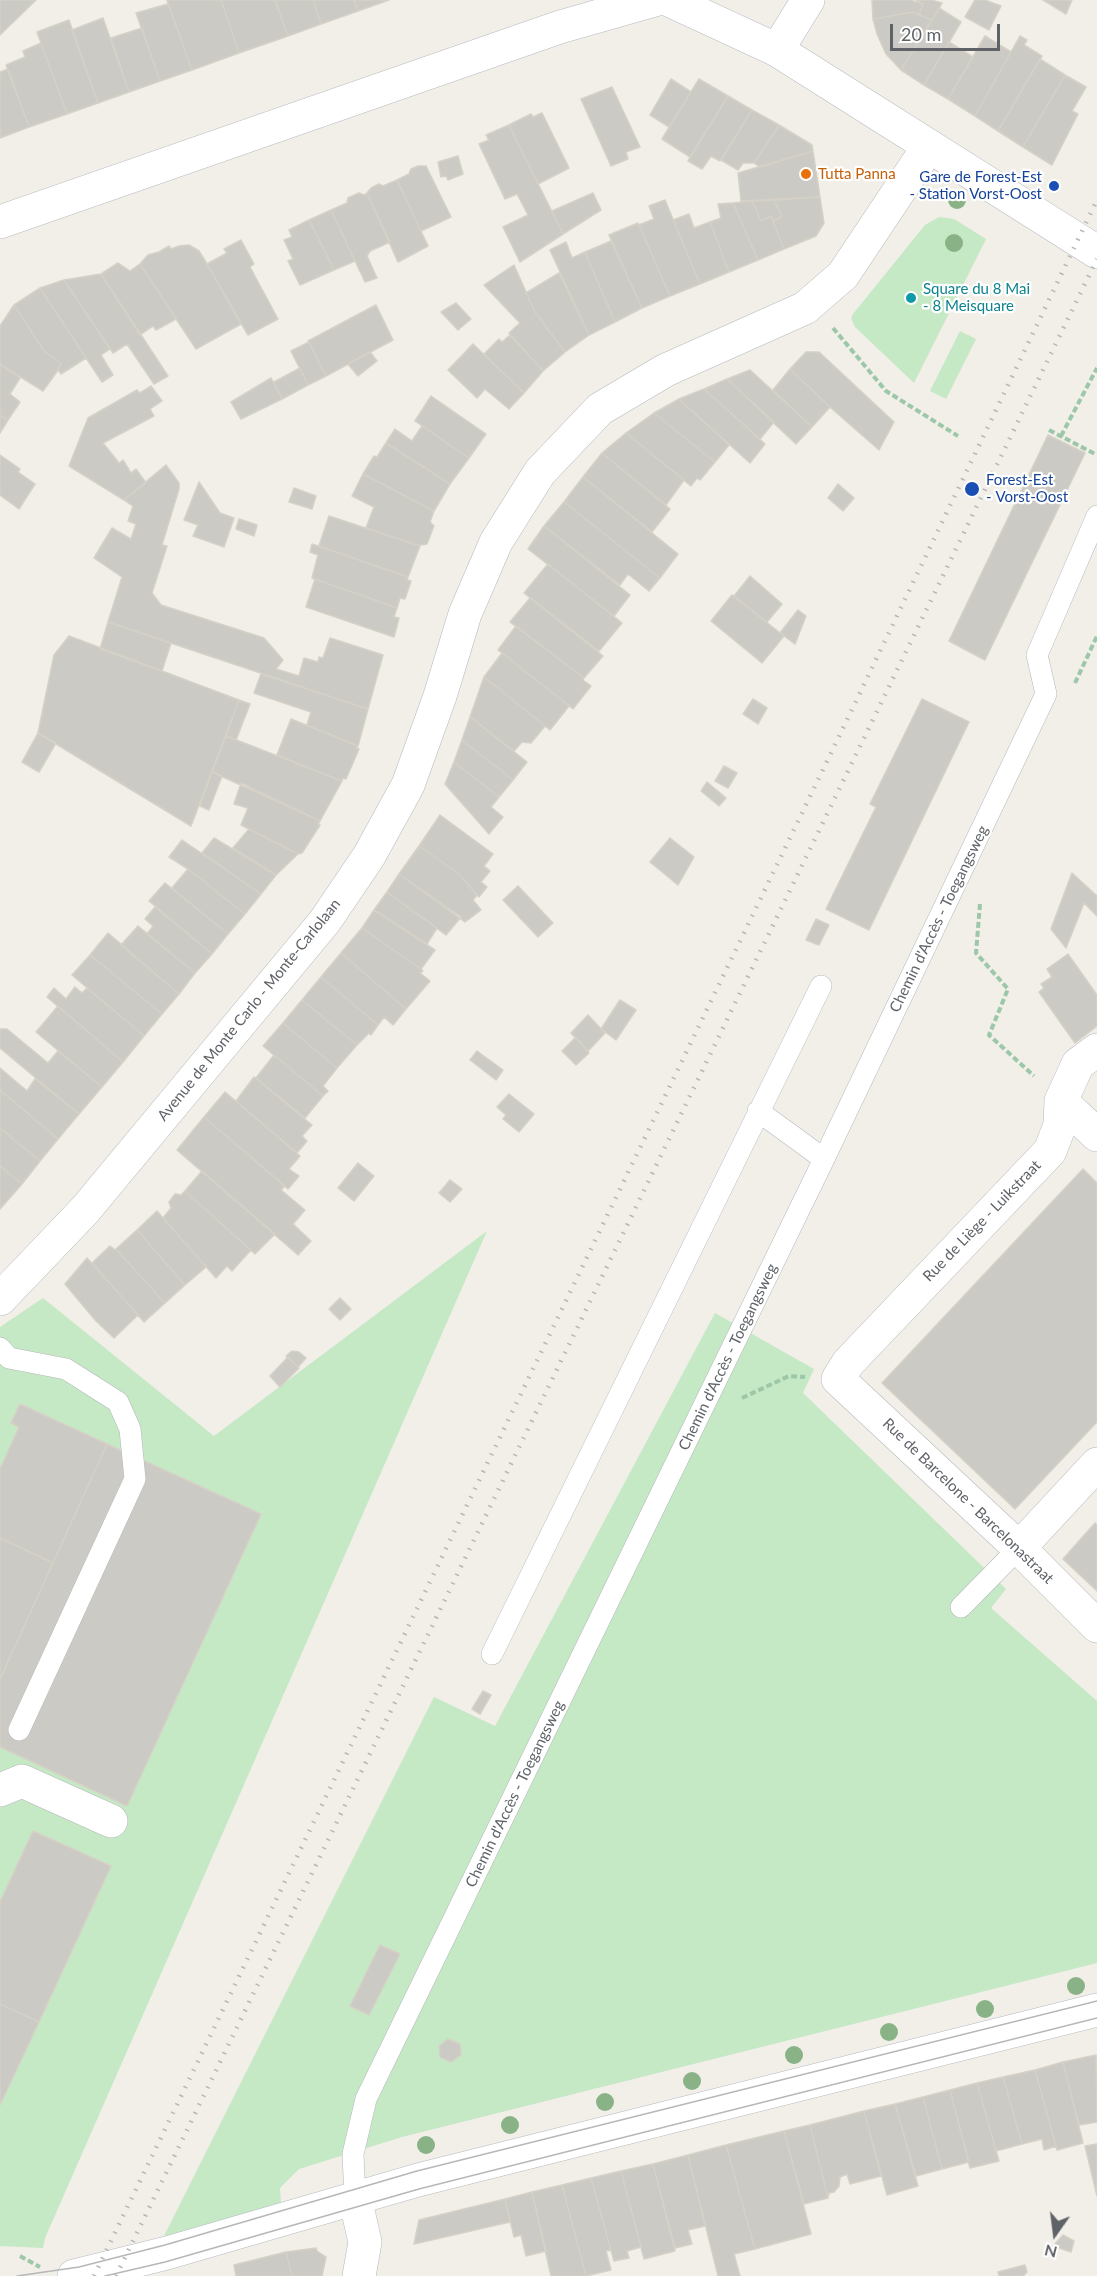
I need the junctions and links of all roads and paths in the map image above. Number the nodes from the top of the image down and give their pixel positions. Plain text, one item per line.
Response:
1 (655, 0) edge
2 (669, 0) edge
3 (808, 0) edge
4 (614, 5) edge
5 (777, 50) junction
6 (929, 146) junction
7 (0, 222) edge
8 (1097, 252) edge
9 (806, 308) junction
10 (1097, 368) edge
11 (1049, 430) dead end
12 (958, 436) dead end
13 (1061, 436) junction
14 (1097, 455) edge
15 (1097, 516) edge
16 (981, 900) dead end
17 (821, 986) dead end
18 (1097, 1050) edge
19 (1061, 1101) junction
20 (758, 1111) junction
21 (1097, 1135) edge
22 (824, 1159) junction
23 (0, 1299) edge
24 (3, 1358) edge
25 (838, 1379) junction
26 (736, 1400) dead end
27 (1097, 1464) edge
28 (1018, 1548) junction
29 (962, 1607) dead end
30 (1097, 1626) edge
31 (492, 1654) dead end
32 (19, 1730) dead end
33 (0, 1790) edge
34 (111, 1821) dead end
35 (1097, 2010) edge
36 (355, 2198) junction
37 (74, 2276) edge
38 (359, 2276) edge

1 - 4 street
2 - 5 street
3 - 5 street
4 - 7 street
5 - 6 street
6 - 8 street
6 - 9 street, Avenue de Monte Carlo - Monte-Carlolaan
9 - 12 path
9 - 23 street, Avenue de Monte Carlo - Monte-Carlolaan
10 - 13 path
11 - 13 path
13 - 14 path
15 - 22 lane, Chemin d'Accès - Toegangsweg
16 - 19 path
17 - 20 lane
18 - 19 street, Rue de Liège - Luikstraat
19 - 21 street
19 - 25 street, Rue de Liège - Luikstraat
20 - 22 lane
20 - 31 lane
22 - 36 lane, Chemin d'Accès - Toegangsweg
24 - 32 lane
25 - 26 path
25 - 28 street, Rue de Barcelone - Barcelonastraat
27 - 28 street
28 - 29 lane
28 - 30 street, Rue de Barcelone - Barcelonastraat
33 - 34 street
35 - 36 street
36 - 37 street
36 - 38 street

